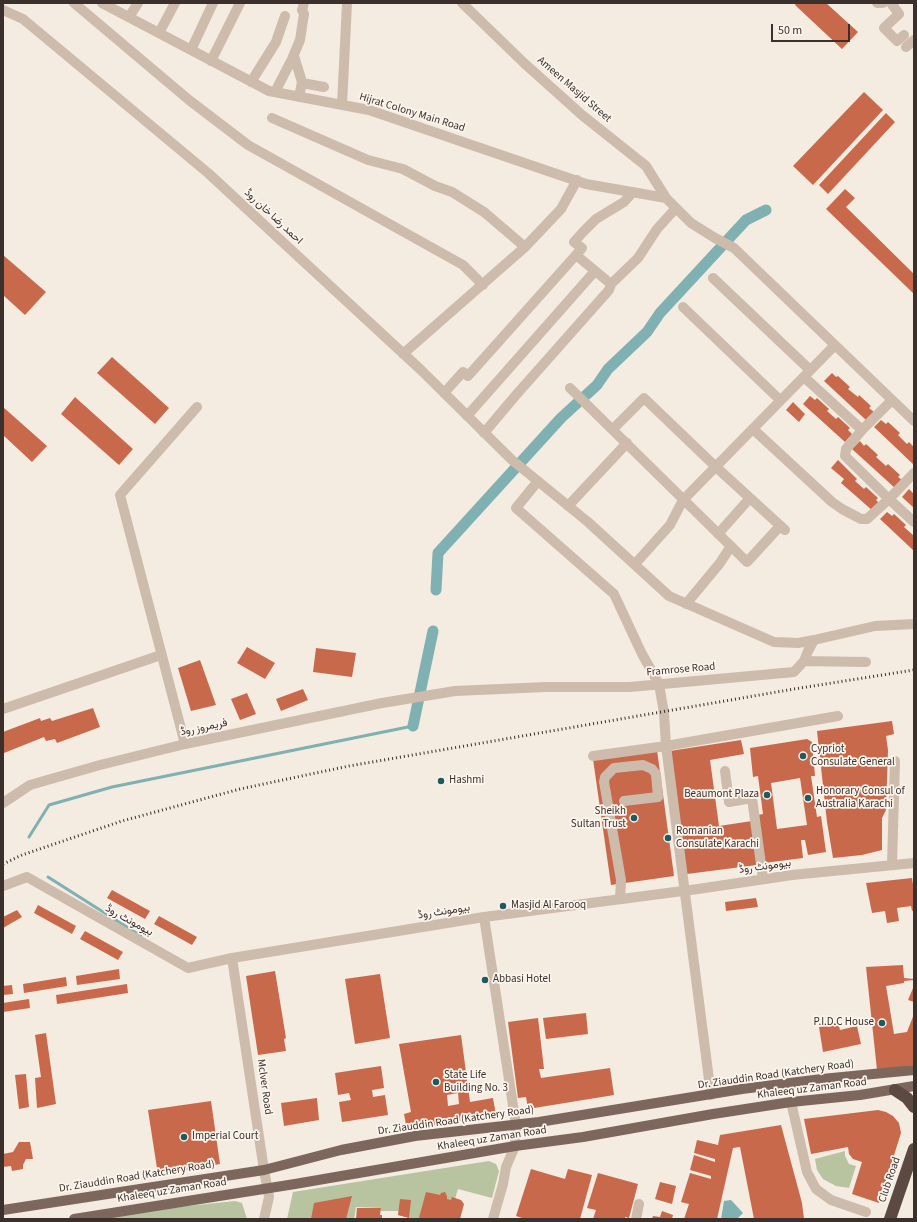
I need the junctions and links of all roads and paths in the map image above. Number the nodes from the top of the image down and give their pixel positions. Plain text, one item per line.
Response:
1 (74, 3) edge
2 (102, 3) edge
3 (138, 3) edge
4 (175, 3) edge
5 (213, 3) edge
6 (240, 3) edge
7 (304, 3) edge
8 (347, 3) edge
9 (462, 3) edge
10 (878, 3) edge
11 (883, 3) edge
12 (891, 3) edge
13 (3, 10) edge
14 (285, 16) dead end
15 (129, 17) junction
16 (159, 33) junction
17 (904, 35) dead end
18 (914, 40) edge
19 (906, 47) dead end
20 (191, 50) junction
21 (294, 56) junction
22 (212, 61) junction
23 (251, 82) junction
24 (302, 83) junction
25 (324, 87) dead end
26 (275, 92) junction
27 (299, 97) junction
28 (342, 105) junction
29 (272, 118) dead end
30 (577, 180) junction
31 (633, 192) junction
32 (666, 198) junction
33 (676, 208) junction
34 (525, 247) junction
35 (576, 255) junction
36 (595, 271) junction
37 (713, 278) dead end
38 (611, 284) junction
39 (483, 285) junction
40 (683, 308) dead end
41 (834, 345) junction
42 (403, 354) junction
43 (807, 374) junction
44 (570, 388) dead end
45 (444, 393) junction
46 (780, 400) junction
47 (892, 400) junction
48 (197, 407) dead end
49 (467, 416) junction
50 (914, 421) edge
51 (613, 429) junction
52 (753, 429) junction
53 (862, 430) junction
54 (484, 433) junction
55 (627, 443) junction
56 (716, 467) junction
57 (914, 473) edge
58 (538, 481) junction
59 (750, 498) junction
60 (889, 499) junction
61 (684, 500) junction
62 (568, 506) junction
63 (914, 522) edge
64 (718, 534) junction
65 (731, 546) junction
66 (634, 564) junction
67 (686, 604) junction
68 (914, 624) edge
69 (814, 640) junction
70 (161, 655) junction
71 (804, 662) junction
72 (866, 662) dead end
73 (659, 684) junction
74 (416, 697) joint
75 (3, 709) edge
76 (838, 716) dead end
77 (185, 744) junction
78 (666, 746) junction
79 (593, 756) dead end
80 (895, 761) dead end
81 (725, 771) dead end
82 (624, 801) dead end
83 (3, 803) edge
84 (914, 863) edge
85 (892, 865) junction
86 (763, 879) junction
87 (3, 886) edge
88 (685, 890) junction
89 (620, 899) junction
90 (484, 917) junction
91 (232, 958) junction
92 (914, 1070) edge
93 (914, 1086) edge
94 (895, 1090) junction
95 (711, 1095) junction
96 (791, 1102) junction
97 (914, 1106) edge
98 (516, 1125) junction
99 (515, 1146) junction
100 (914, 1149) edge
101 (264, 1170) junction
102 (914, 1173) edge
103 (268, 1188) junction
104 (639, 1204) dead end
105 (3, 1210) edge
106 (866, 1212) dead end
107 (119, 1215) edge
108 (74, 1219) edge
109 (264, 1219) edge
110 (493, 1219) edge
111 (636, 1219) edge
112 (890, 1219) edge
113 (898, 1219) edge

1 - 39 street
2 - 15 street, Hijrat Colony Main Road
3 - 15 street
4 - 16 street
5 - 20 street
6 - 22 street
7 - 21 street
8 - 28 street
9 - 32 street, Ameen Masjid Street
10 - 11 street
12 - 17 street
13 - 42 street, احمد رضا خان روڈ
14 - 23 street
15 - 16 street, Hijrat Colony Main Road
16 - 20 street, Hijrat Colony Main Road
18 - 19 street
20 - 22 street, Hijrat Colony Main Road
21 - 24 street
21 - 26 street
22 - 23 street, Hijrat Colony Main Road
23 - 26 street, Hijrat Colony Main Road
24 - 25 street
24 - 27 street
26 - 27 street, Hijrat Colony Main Road
27 - 28 street, Hijrat Colony Main Road
28 - 30 street, Hijrat Colony Main Road
29 - 34 street
30 - 31 street, Hijrat Colony Main Road
30 - 34 street
31 - 32 street, Hijrat Colony Main Road
31 - 35 street
32 - 33 street
33 - 38 street
33 - 41 street
34 - 39 street
35 - 36 street
35 - 45 street
36 - 38 street
36 - 49 street
37 - 43 street
38 - 54 street
39 - 42 street
40 - 46 street
41 - 43 street
41 - 47 street
42 - 45 street, احمد رضا خان روڈ
43 - 46 street
43 - 53 street
44 - 51 street
45 - 49 street, احمد رضا خان روڈ
46 - 52 street
47 - 50 street
47 - 53 street
48 - 70 street
49 - 54 street, احمد رضا خان روڈ
51 - 55 street
51 - 56 street
52 - 56 street
52 - 60 street
53 - 60 street
54 - 58 street, احمد رضا خان روڈ
55 - 61 street
55 - 62 street
56 - 59 street
56 - 61 street
57 - 60 street
58 - 62 street, احمد رضا خان روڈ
58 - 73 street
59 - 64 street
59 - 65 street
60 - 63 street
61 - 64 street
61 - 66 street
62 - 66 street, احمد رضا خان روڈ
64 - 65 street
65 - 67 street
66 - 67 street, احمد رضا خان روڈ
67 - 69 street, احمد رضا خان روڈ
68 - 69 street
69 - 71 street
70 - 75 street
70 - 77 street
71 - 72 street
71 - 73 street, Framrose Road
73 - 74 street, Framrose Road
73 - 78 street
74 - 77 street, فریمروز روڈ
76 - 78 street
77 - 83 street, فریمروز روڈ
78 - 79 street
78 - 88 street
80 - 85 street
81 - 86 street
82 - 89 street
84 - 85 street, بیومونٹ روڈ
85 - 86 street, بیومونٹ روڈ
86 - 88 street, بیومونٹ روڈ
87 - 91 street, بیومونٹ روڈ
88 - 89 street, بیومونٹ روڈ
88 - 95 street
89 - 90 street, بیومونٹ روڈ
90 - 91 street, بیومونٹ روڈ
90 - 98 street
91 - 101 street, Mclver Road
92 - 95 main road, Dr. Ziauddin Road (Katchery Road)
93 - 94 main road, Khaleeq uz Zaman Road
94 - 96 main road, Khaleeq uz Zaman Road
94 - 97 highway
95 - 98 main road, Dr. Ziauddin Road (Katchery Road)
96 - 99 main road, Khaleeq uz Zaman Road
96 - 106 street
98 - 99 street
98 - 101 main road, Dr. Ziauddin Road (Katchery Road)
99 - 103 main road, Khaleeq uz Zaman Road
99 - 110 street
100 - 112 highway, Club Road
101 - 103 street, Mclver Road
101 - 105 main road, Dr. Ziauddin Road (Katchery Road)
102 - 113 highway, Club Road
103 - 107 main road, Khaleeq uz Zaman Road
103 - 109 street, Mclver Road
104 - 111 street
107 - 108 main road, Khaleeq uz Zaman Road

